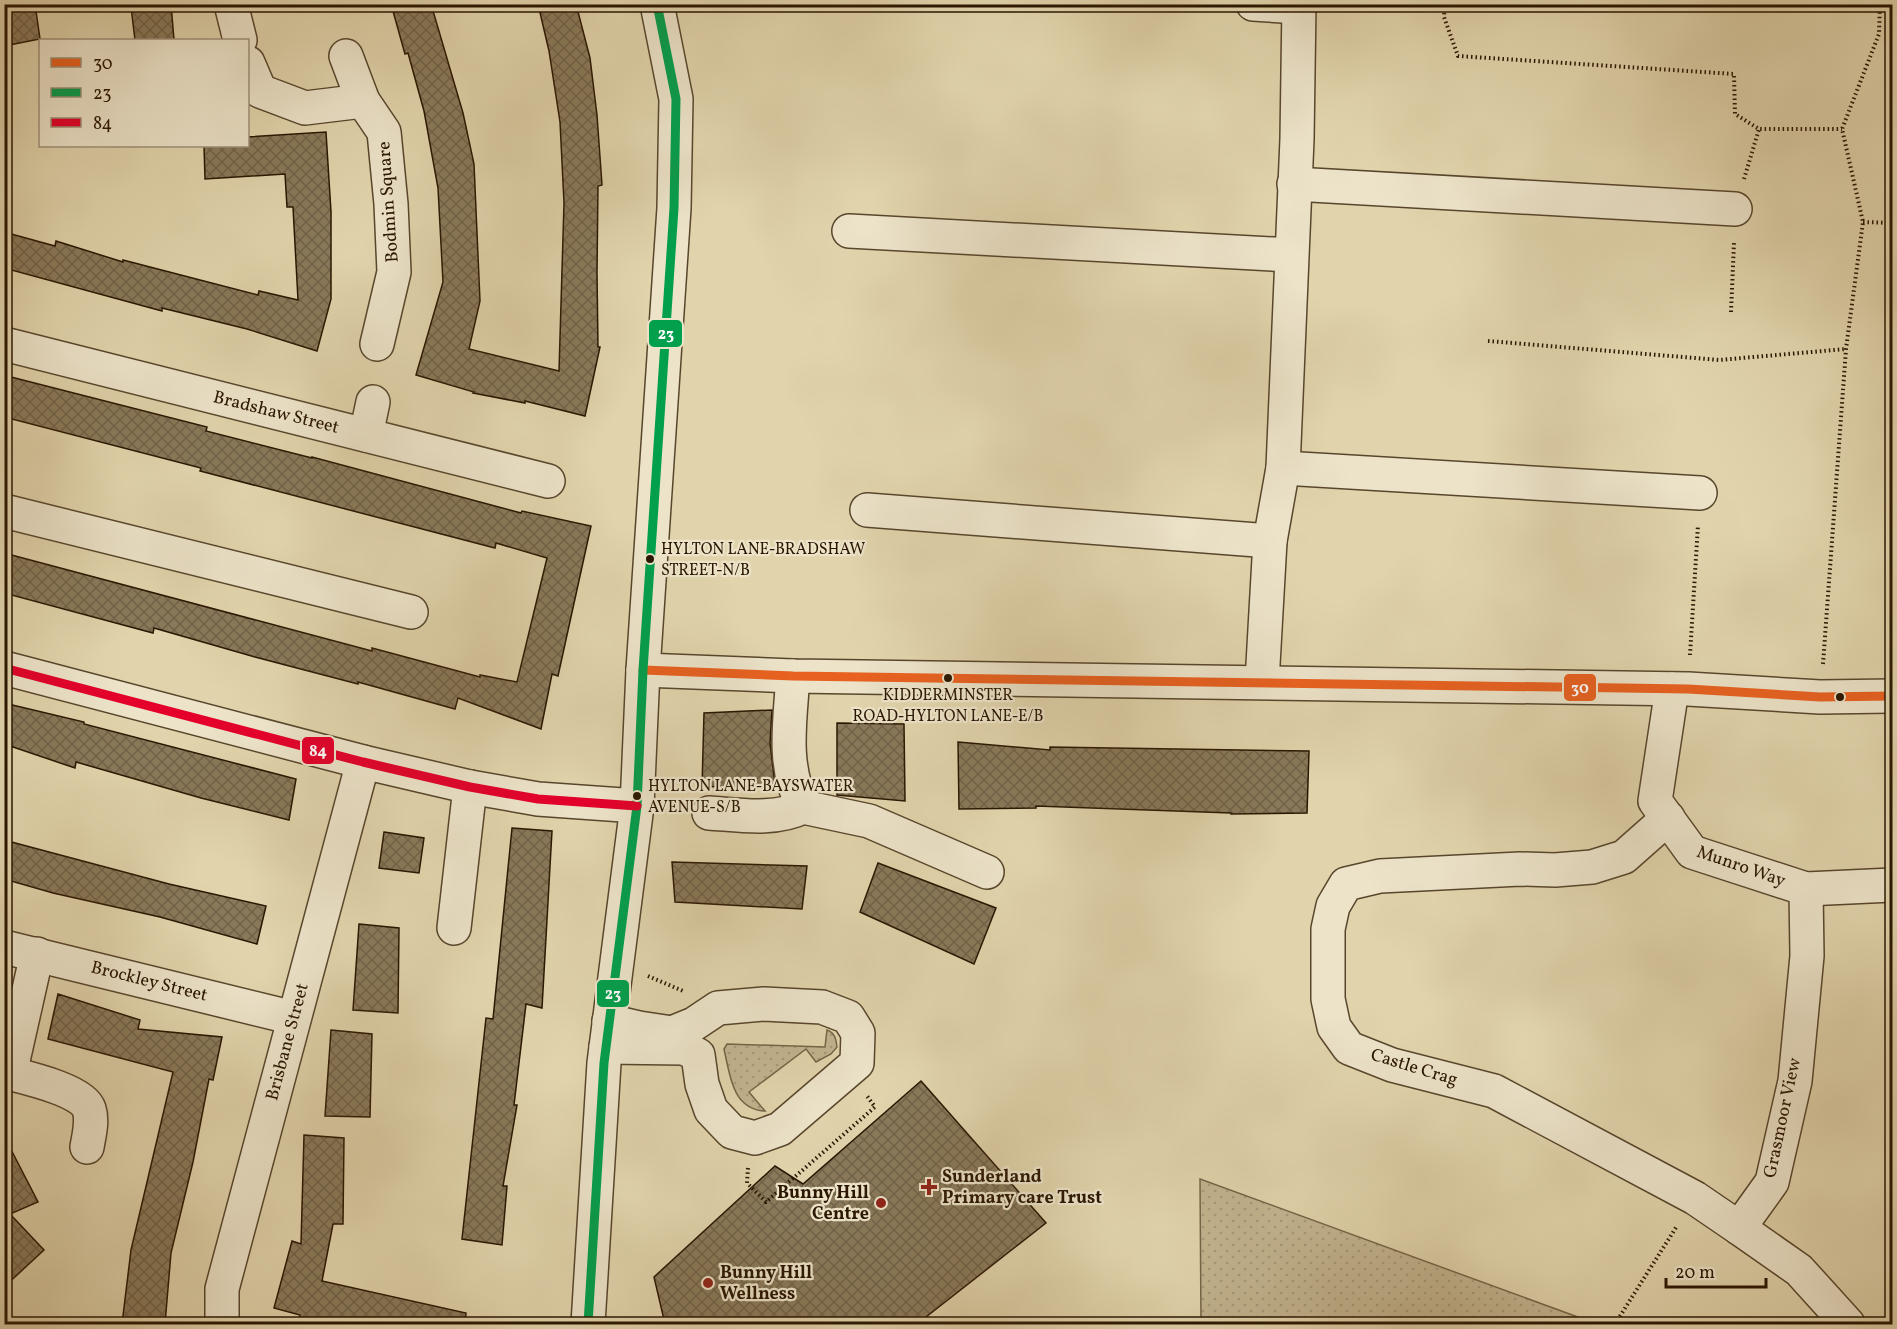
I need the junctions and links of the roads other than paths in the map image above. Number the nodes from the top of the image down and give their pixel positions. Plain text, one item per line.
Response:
1 (231, 4) edge
2 (657, 4) edge
3 (1253, 4) edge
4 (1299, 6) edge
5 (240, 39) edge
6 (346, 56) dead end
7 (249, 65) edge
8 (363, 101) junction
9 (1294, 184) junction
10 (1735, 208) dead end
11 (849, 231) dead end
12 (1291, 255) junction
13 (4, 344) edge
14 (377, 344) dead end
15 (373, 402) dead end
16 (366, 435) junction
17 (1283, 468) junction
18 (548, 481) dead end
19 (1700, 493) road end
20 (867, 510) dead end
21 (4, 511) edge
22 (1270, 541) junction
23 (411, 612) dead end
24 (4, 668) edge
25 (643, 670) junction
26 (793, 676) junction
27 (1262, 682) junction
28 (1680, 689) junction
29 (1893, 696) edge
30 (363, 762) junction
31 (470, 787) junction
32 (638, 806) junction
33 (803, 807) junction
34 (709, 813) dead end
35 (1668, 818) junction
36 (987, 872) dead end
37 (1893, 885) edge
38 (1806, 890) junction
39 (454, 928) dead end
40 (4, 946) edge
41 (37, 954) junction
42 (294, 1018) junction
43 (607, 1034) junction
44 (7, 1073) edge
45 (87, 1147) dead end
46 (1739, 1228) junction
47 (222, 1324) edge
48 (588, 1324) edge
49 (1848, 1324) edge

1 - 5 street
2 - 25 street
3 - 4 street
4 - 9 street
6 - 8 street, Bodmin Square
7 - 8 street
8 - 14 street, Bodmin Square
9 - 10 street
9 - 12 street
11 - 12 street
12 - 17 street
13 - 16 street, Bradshaw Street
15 - 16 street
16 - 18 street, Bradshaw Street
17 - 19 street
17 - 22 street
20 - 22 street
21 - 23 street
22 - 27 street
24 - 30 street
25 - 26 street
25 - 32 street
26 - 27 street
26 - 33 street
27 - 28 street
28 - 29 street
28 - 35 street, Munro Way
30 - 31 street
30 - 42 street, Brisbane Street
31 - 32 street
31 - 39 street
32 - 43 street
33 - 34 street
33 - 36 street
35 - 38 street, Munro Way
35 - 46 street, Castle Crag
37 - 38 street, Munro Way
38 - 46 street, Grasmoor View
40 - 41 street, Brockley Street
41 - 42 street, Brockley Street
41 - 44 street
42 - 47 street, Brisbane Street
43 - 43 street
43 - 48 street
44 - 45 street
46 - 49 street

